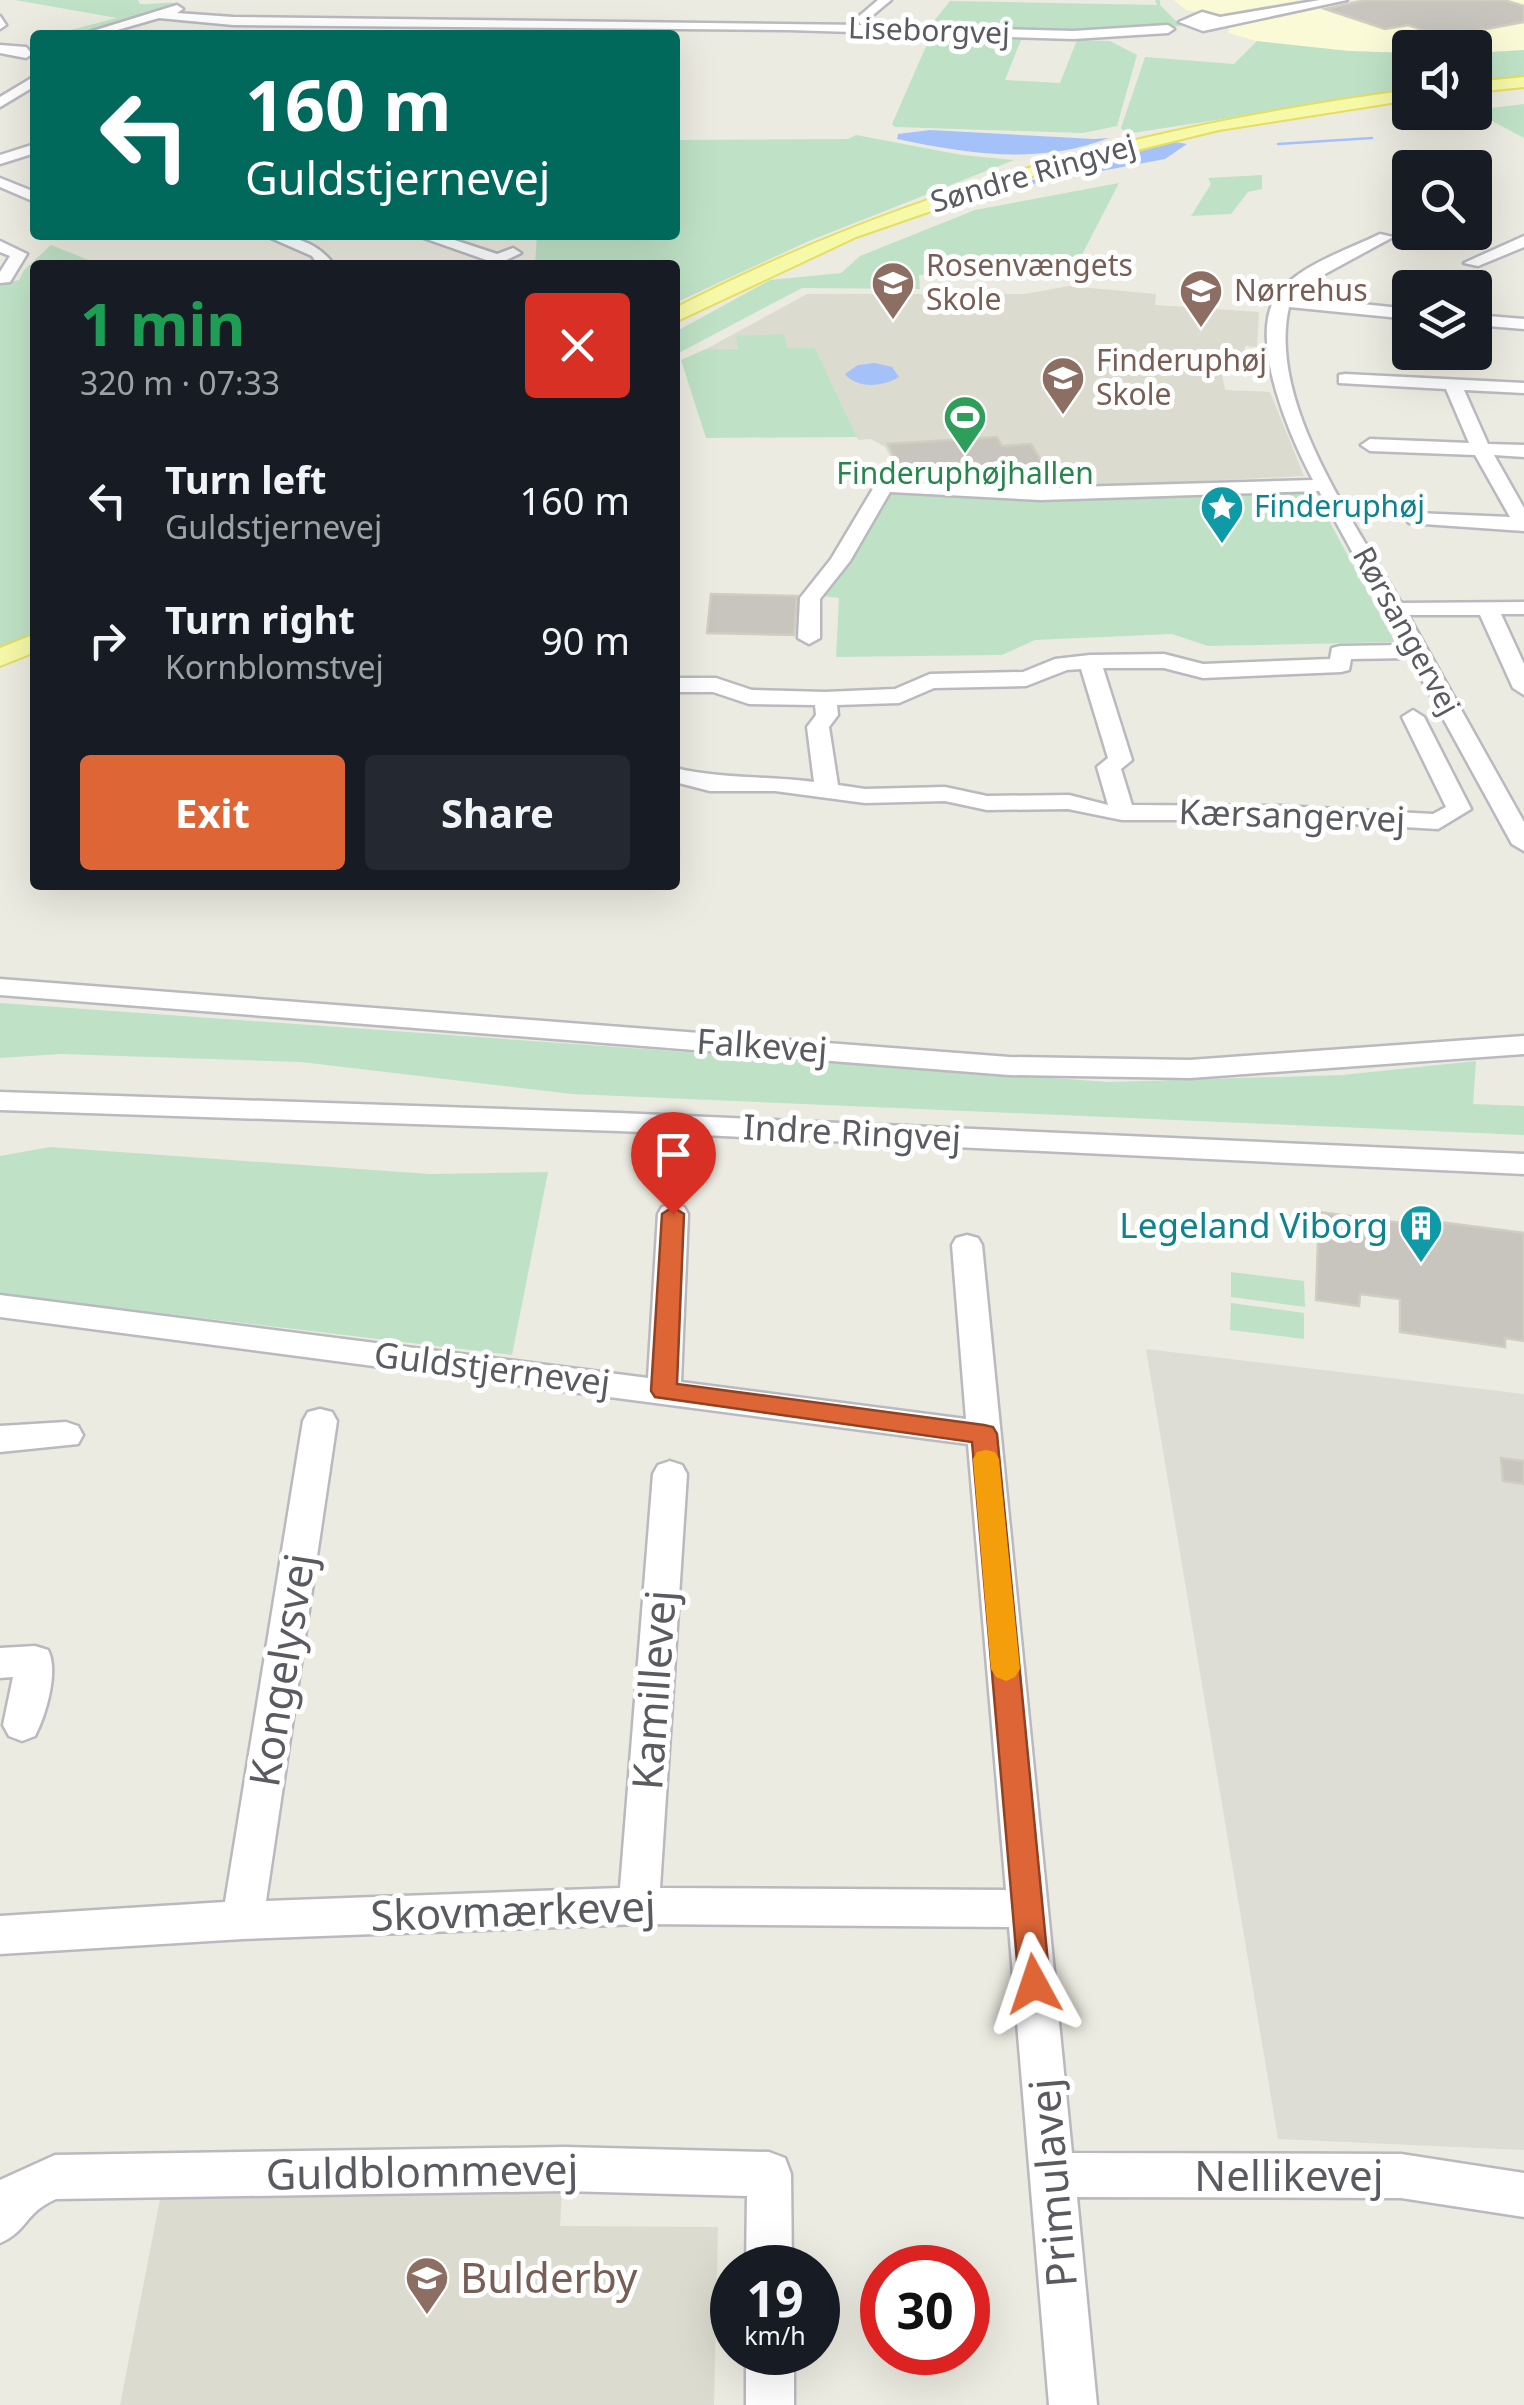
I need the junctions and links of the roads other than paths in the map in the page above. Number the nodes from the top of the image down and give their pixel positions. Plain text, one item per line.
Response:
1 (314, 0) edge
2 (884, 0) edge
3 (1312, 0) edge
4 (1341, 0) edge
5 (194, 4) dead end
6 (273, 7) dead end
7 (1174, 8) dead end
8 (161, 14) junction
9 (515, 14) junction
10 (288, 18) junction
11 (1219, 19) junction
12 (862, 20) dead end
13 (416, 22) junction
14 (444, 22) junction
15 (487, 29) edge
16 (104, 30) edge
17 (440, 30) edge
18 (1168, 30) dead end
19 (680, 36) edge
20 (711, 37) dead end
21 (0, 49) edge
22 (28, 53) edge
23 (0, 60) edge
24 (1524, 82) edge
25 (30, 84) edge
26 (1492, 85) edge
27 (1392, 98) edge
28 (0, 105) edge
29 (26, 110) dead end
30 (30, 150) edge
31 (0, 160) edge
32 (1385, 238) dead end
33 (285, 240) edge
34 (439, 240) edge
35 (1524, 240) edge
36 (0, 246) edge
37 (513, 252) dead end
38 (323, 260) edge
39 (1472, 263) dead end
40 (4, 279) dead end
41 (1282, 301) junction
42 (680, 313) edge
43 (1392, 315) edge
44 (1492, 321) edge
45 (1524, 324) edge
46 (1345, 379) dead end
47 (1452, 384) junction
48 (1524, 388) edge
49 (1370, 445) dead end
50 (1482, 448) junction
51 (1524, 451) edge
52 (1325, 485) junction
53 (1416, 519) dead end
54 (1524, 524) edge
55 (1488, 608) junction
56 (1524, 608) edge
57 (1394, 609) junction
58 (808, 638) dead end
59 (30, 644) edge
60 (1416, 652) junction
61 (0, 658) edge
62 (1090, 662) junction
63 (680, 685) edge
64 (1524, 688) edge
65 (825, 699) junction
66 (1413, 717) dead end
67 (680, 777) edge
68 (827, 793) junction
69 (1459, 809) junction
70 (1506, 812) junction
71 (1122, 813) junction
72 (1524, 844) edge
73 (0, 987) edge
74 (1524, 1045) edge
75 (0, 1101) edge
76 (1524, 1164) edge
77 (673, 1214) dead end
78 (967, 1245) dead end
79 (0, 1306) edge
80 (664, 1391) junction
81 (320, 1421) dead end
82 (984, 1434) junction
83 (66, 1436) dead end
84 (0, 1438) edge
85 (670, 1474) dead end
86 (0, 1663) edge
87 (22, 1725) dead end
88 (639, 1906) junction
89 (1028, 1908) junction
90 (243, 1920) junction
91 (0, 1935) edge
92 (1052, 2175) junction
93 (1524, 2195) edge
94 (0, 2220) edge
95 (770, 2245) edge
96 (770, 2375) edge
97 (770, 2405) edge
98 (1073, 2405) edge

1 - 10 street
2 - 12 street
3 - 11 street
4 - 11 street
5 - 8 street, Liseborgvej
6 - 10 street, Liseborgvej
7 - 11 street
8 - 10 street, Liseborgvej
8 - 16 street, Liseborgvej
9 - 13 street, Liseborgvej
9 - 15 street, Liseborgvej
9 - 18 street, Liseborgvej
10 - 13 street, Liseborgvej
13 - 14 street, Liseborgvej
14 - 15 street, Liseborgvej
14 - 17 street
19 - 20 street
21 - 22 street
22 - 23 street
24 - 26 main road
25 - 28 street
27 - 42 main road, Søndre Ringvej
28 - 29 street
30 - 31 street
32 - 41 street
33 - 38 street
34 - 37 street
35 - 39 street
36 - 40 street
41 - 43 street
41 - 52 street, Rørsangervej
44 - 45 street
46 - 47 street
47 - 48 street
47 - 50 street
49 - 50 street
50 - 51 street
50 - 54 street
52 - 57 street, Rørsangervej
52 - 58 street
53 - 54 street
55 - 56 street
55 - 57 street
55 - 64 street
57 - 60 street, Rørsangervej
59 - 61 main road
60 - 62 street
60 - 70 street, Rørsangervej
62 - 65 street
62 - 71 street
63 - 65 street
65 - 68 street
66 - 69 street, Kærsangervej
67 - 68 street, Kærsangervej
68 - 71 street, Kærsangervej
69 - 70 street, Kærsangervej
69 - 71 street, Kærsangervej
70 - 72 street, Rørsangervej
73 - 74 street, Falkevej
75 - 76 street, Indre Ringvej
77 - 80 street
78 - 82 street, Primulavej
79 - 80 street, Guldstjernevej
80 - 82 street, Guldstjernevej
81 - 90 street, Kongelysvej
82 - 89 street, Primulavej
83 - 84 street
85 - 88 street, Kamillevej
86 - 87 street
88 - 89 street, Skovmærkevej
88 - 90 street, Skovmærkevej
89 - 92 street, Primulavej
90 - 91 street, Skovmærkevej
92 - 93 street, Nellikevej
92 - 98 street, Primulavej
94 - 95 street, Guldblommevej
96 - 97 street

